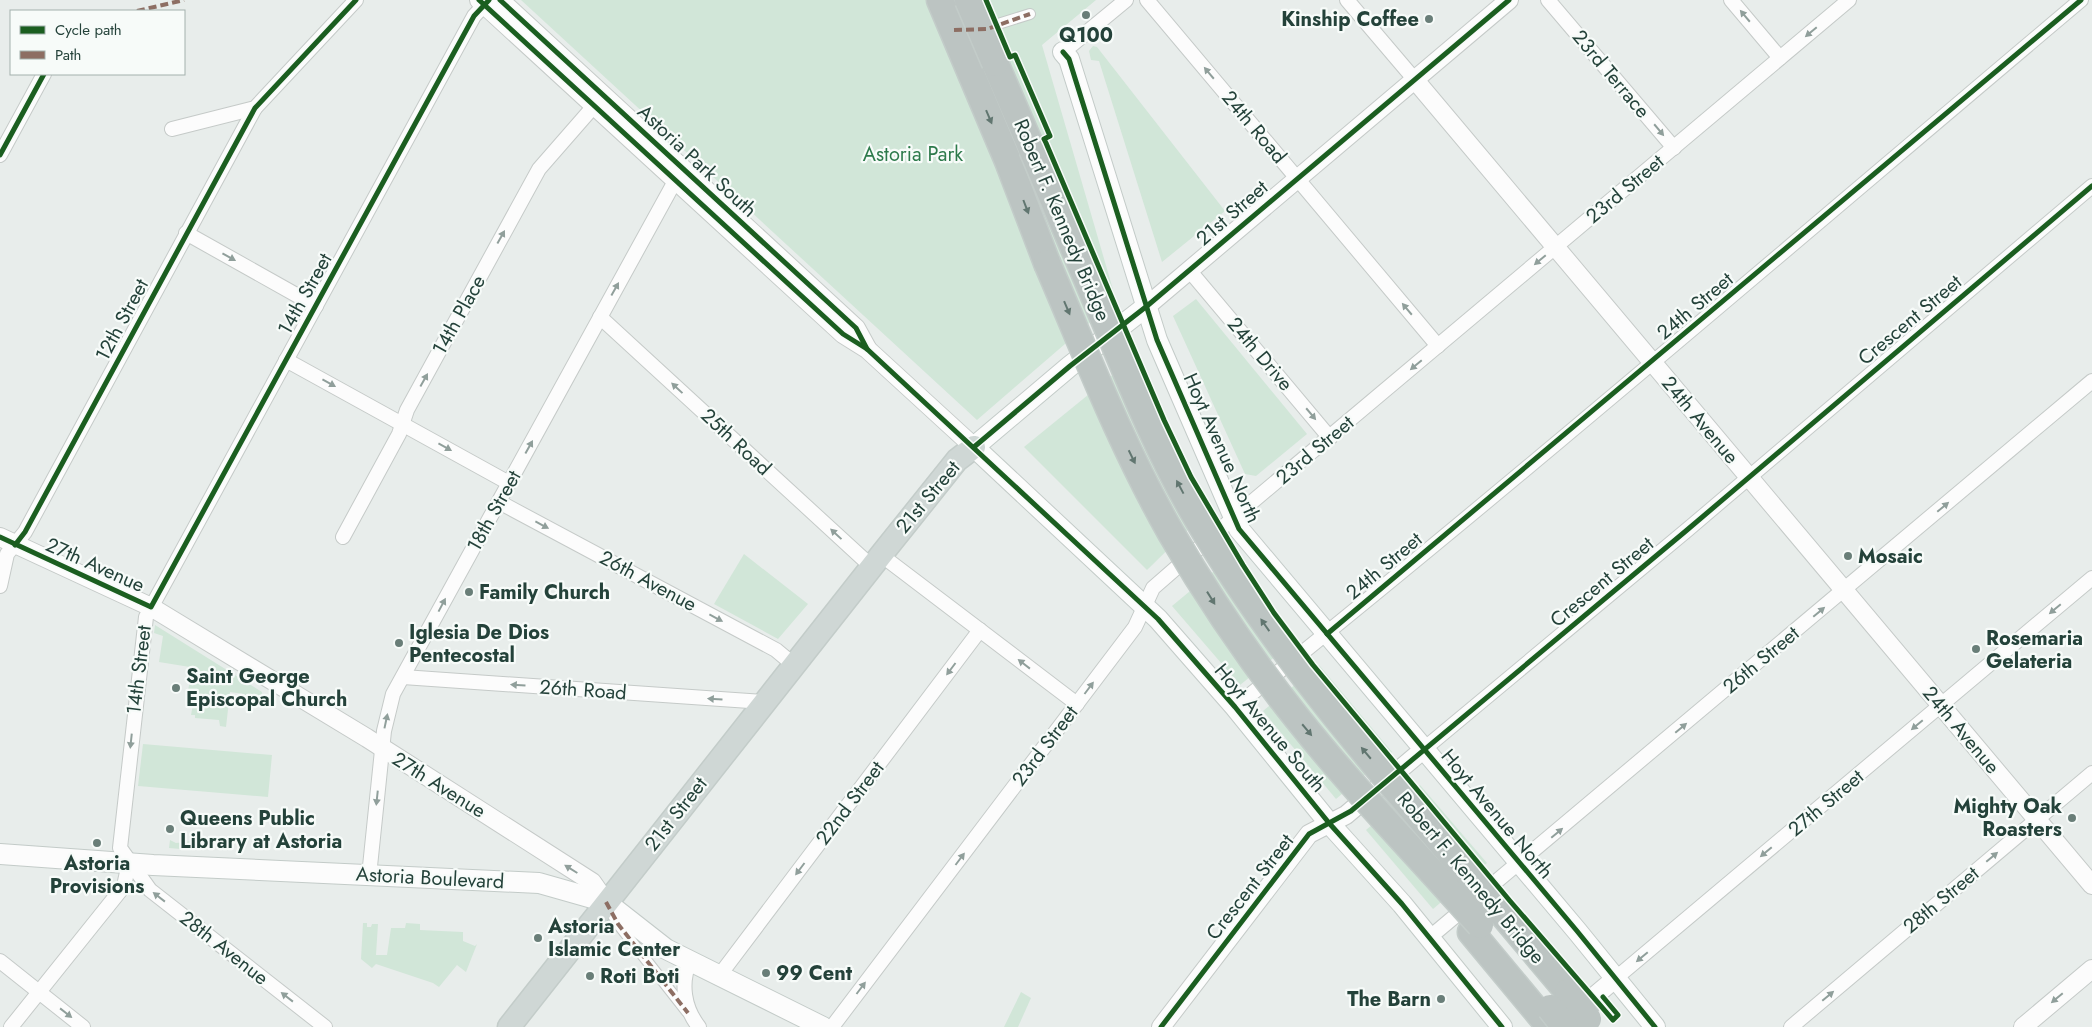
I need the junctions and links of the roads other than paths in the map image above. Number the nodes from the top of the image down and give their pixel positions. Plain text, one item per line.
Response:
1 (356, 0) edge
2 (940, 0) edge
3 (968, 0) edge
4 (1126, 0) edge
5 (1147, 0) edge
6 (1348, 0) edge
7 (1509, 0) edge
8 (1548, 0) edge
9 (1732, 0) edge
10 (1848, 0) edge
11 (2081, 0) edge
12 (488, 1) edge
13 (1030, 14) dead end
14 (954, 30) dead end
15 (1063, 52) joint
16 (1780, 58) junction
17 (43, 75) edge
18 (1415, 80) junction
19 (594, 106) junction
20 (255, 108) junction
21 (172, 128) dead end
22 (1674, 148) junction
23 (0, 155) edge
24 (679, 174) junction
25 (1296, 178) junction
26 (2092, 186) edge
27 (186, 233) junction
28 (1555, 248) junction
29 (1189, 270) junction
30 (316, 306) junction
31 (1147, 306) junction
32 (600, 317) junction
33 (1438, 346) junction
34 (286, 360) junction
35 (1652, 363) junction
36 (2092, 381) edge
37 (402, 424) junction
38 (1330, 438) junction
39 (974, 447) junction
40 (1748, 476) junction
41 (509, 483) junction
42 (499, 502) junction
43 (1233, 519) junction
44 (343, 537) dead end
45 (8, 541) edge
46 (876, 561) junction
47 (2092, 578) edge
48 (0, 586) edge
49 (1844, 590) junction
50 (1145, 606) junction
51 (151, 607) junction
52 (980, 630) junction
53 (1327, 634) junction
54 (794, 665) junction
55 (403, 677) junction
56 (764, 702) junction
57 (1077, 704) junction
58 (1941, 706) junction
59 (1235, 707) junction
60 (1424, 749) junction
61 (382, 750) junction
62 (2092, 773) edge
63 (2037, 820) junction
64 (1330, 823) junction
65 (0, 854) edge
66 (1418, 856) junction
67 (129, 863) junction
68 (1520, 864) junction
69 (369, 876) junction
70 (2092, 885) edge
71 (606, 902) junction
72 (1479, 926) junction
73 (1429, 938) junction
74 (0, 961) edge
75 (690, 961) junction
76 (2092, 969) edge
77 (719, 976) junction
78 (1616, 978) junction
79 (39, 992) junction
80 (688, 1013) junction
81 (1565, 1019) edge
82 (516, 1025) edge
83 (11, 1027) edge
84 (83, 1027) edge
85 (325, 1027) edge
86 (699, 1027) edge
87 (823, 1027) edge
88 (832, 1027) edge
89 (1161, 1027) edge
90 (1502, 1027) edge
91 (1655, 1027) edge
92 (1791, 1027) edge
93 (2023, 1027) edge

1 - 20 street, 12th Street
2 -> 66 highway, Robert F. Kennedy Bridge, bridge
72 -> 3 highway, Robert F. Kennedy Bridge, bridge
4 - 15 street
25 -> 5 street, 24th Road
6 - 18 street, 24th Avenue
7 - 18 street, 21st Street
8 -> 22 street, 23rd Terrace
16 -> 9 street
10 -> 16 street, 23rd Street
11 - 35 street, 24th Street
12 - 19 street, Astoria Park South
12 - 24 street, Astoria Park South
12 - 30 street, 14th Street
13 - 14 street
15 - 31 main road, Hoyt Avenue North
16 - 22 street, 23rd Street
17 - 23 street
18 - 25 street, 21st Street
18 - 28 street, 24th Avenue
19 - 24 street, Astoria Park South
37 -> 19 street, 14th Place
20 - 21 street
20 - 27 street, 12th Street
22 - 28 street, 23rd Street
32 -> 24 street, 18th Street
24 - 39 street, Astoria Park South
25 - 29 street, 21st Street
33 -> 25 street, 24th Road
26 - 40 street, Crescent Street
27 -> 30 street
27 - 45 street, 12th Street
28 -> 33 street, 23rd Street
28 - 35 street, 24th Avenue
29 - 31 street, 21st Street
29 -> 38 street, 24th Drive
30 - 34 street, 14th Street
31 - 39 main road, 21st Street
31 - 43 main road, Hoyt Avenue North
41 -> 32 street, 18th Street
46 -> 32 street, 25th Road
33 -> 38 street, 23rd Street
34 -> 37 street
34 - 51 street, 14th Street
35 - 40 street, 24th Avenue
35 - 53 street, 24th Street
49 -> 36 street, 26th Street
37 -> 41 street
37 - 44 street, 14th Place
38 - 43 street, 23rd Street
39 - 46 main road, 21st Street
39 - 50 main road, Hoyt Avenue South
40 - 49 street, 24th Avenue
40 - 60 street, Crescent Street
41 - 42 street, 18th Street
42 -> 54 street, 26th Avenue
55 -> 42 street, 18th Street
43 - 50 street, 23rd Street
43 - 53 main road, Hoyt Avenue North
45 - 48 street, 12th Street
45 - 51 street, 27th Avenue
46 - 52 street, 25th Road
46 - 54 main road, 21st Street
47 -> 58 street, 27th Street
49 - 58 street, 24th Avenue
68 -> 49 street, 26th Street
57 -> 50 street, 23rd Street
50 - 59 main road, Hoyt Avenue South
51 - 61 street, 27th Avenue
51 -> 67 street, 14th Street
57 -> 52 street, 25th Road
52 -> 77 street, 22nd Street
53 - 59 street, 24th Street
53 - 60 main road, Hoyt Avenue North
54 - 56 main road, 21st Street
56 -> 55 street, 26th Road
61 -> 55 street, 18th Street
56 - 71 main road, 21st Street
88 -> 57 street, 23rd Street
58 - 63 street, 24th Avenue
58 -> 78 street, 27th Street
59 - 64 main road, Hoyt Avenue South
60 - 64 street, Crescent Street
60 - 68 main road, Hoyt Avenue North
61 -> 69 street, 18th Street
71 -> 61 street, 27th Avenue
62 - 63 street, 28th Street
63 - 70 street, 24th Avenue
92 -> 63 street, 28th Street
64 - 73 main road, Hoyt Avenue South
64 - 89 street, Crescent Street
65 - 67 main road, Astoria Boulevard
66 - 72 highway, bridge
66 - 72 highway, bridge
67 - 69 main road, Astoria Boulevard
67 - 79 street
85 -> 67 street, 28th Avenue
68 - 73 street, 26th Street
68 - 78 main road, Hoyt Avenue North
69 - 71 main road, Astoria Boulevard
71 - 75 main road, Astoria Boulevard
71 - 80 street
71 - 82 main road, 21st Street
72 - 81 highway
73 - 90 main road, Hoyt Avenue South
74 - 79 street
75 - 77 main road, Astoria Boulevard
75 - 80 street
76 -> 93 street
77 - 87 main road, Astoria Boulevard
78 - 81 street, 27th Street
78 - 91 main road, Hoyt Avenue North
79 - 83 street
79 -> 84 street
80 - 86 street

